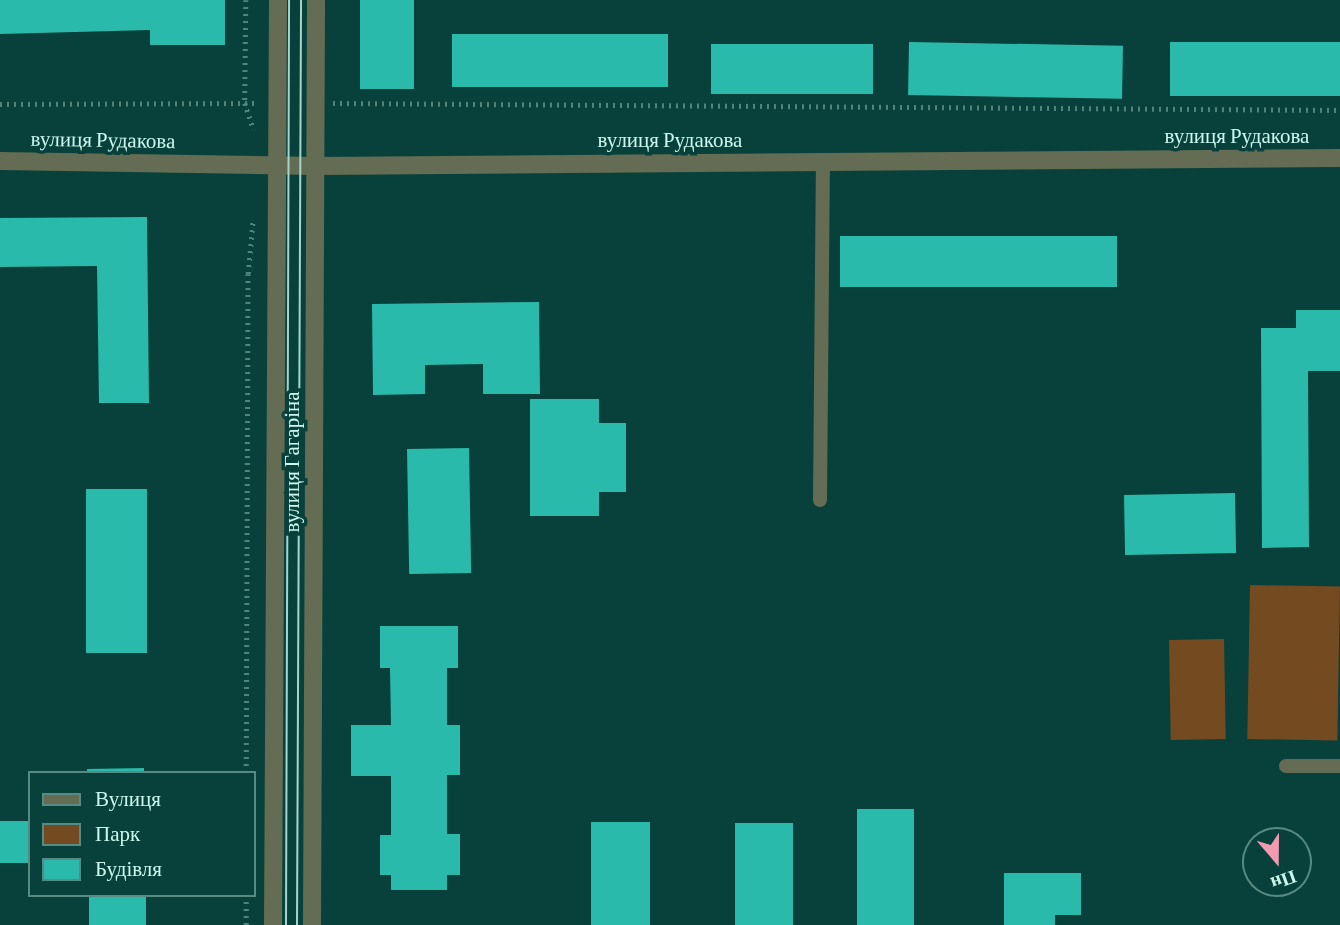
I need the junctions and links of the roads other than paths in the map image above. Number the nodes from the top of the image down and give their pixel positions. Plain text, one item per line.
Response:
1 (278, 0) edge
2 (316, 0) edge
3 (1340, 158) edge
4 (0, 161) edge
5 (823, 162) junction
6 (277, 165) junction
7 (317, 166) junction
8 (820, 500) dead end
9 (1286, 766) dead end
10 (1340, 766) edge
11 (273, 925) edge
12 (312, 925) edge

1 - 6 street, вулиця Гагаріна
2 - 7 street, вулиця Гагаріна
3 - 5 street, вулиця Рудакова
4 - 6 street, вулиця Рудакова
5 - 7 street, вулиця Рудакова
5 - 8 lane
6 - 7 street, вулиця Рудакова
6 - 11 street, вулиця Гагаріна
7 - 12 street, вулиця Гагаріна
9 - 10 lane

